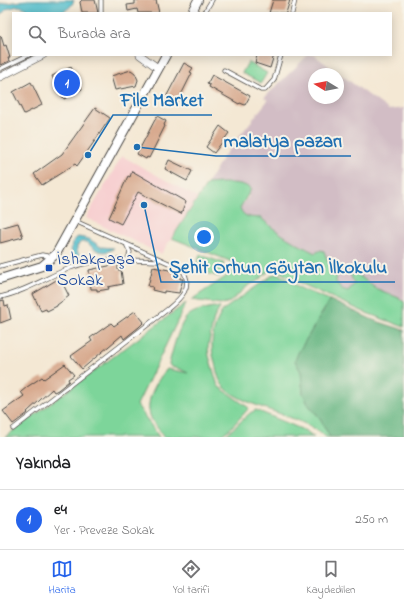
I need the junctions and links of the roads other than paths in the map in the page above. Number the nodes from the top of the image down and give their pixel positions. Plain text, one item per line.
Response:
1 (101, 0) edge
2 (198, 0) edge
3 (212, 0) edge
4 (295, 0) edge
5 (101, 12) edge
6 (192, 12) edge
7 (205, 12) edge
8 (292, 12) edge
9 (26, 56) edge
10 (40, 56) edge
11 (141, 56) edge
12 (165, 56) edge
13 (281, 56) edge
14 (0, 68) edge
15 (158, 68) junction
16 (224, 70) dead end
17 (0, 77) edge
18 (74, 221) junction
19 (127, 245) junction
20 (53, 257) junction
21 (128, 260) junction
22 (161, 261) junction
23 (0, 266) edge
24 (0, 279) edge
25 (0, 297) edge
26 (13, 429) dead end

1 - 5 lane
2 - 6 street
3 - 7 lane
4 - 8 lane
9 - 14 lane
10 - 17 street
11 - 15 street
12 - 15 street
13 - 16 lane
15 - 18 street
18 - 19 lane
18 - 20 street
19 - 21 lane
19 - 22 lane
20 - 23 lane
20 - 24 street
21 - 22 lane
21 - 25 lane
22 - 26 lane

